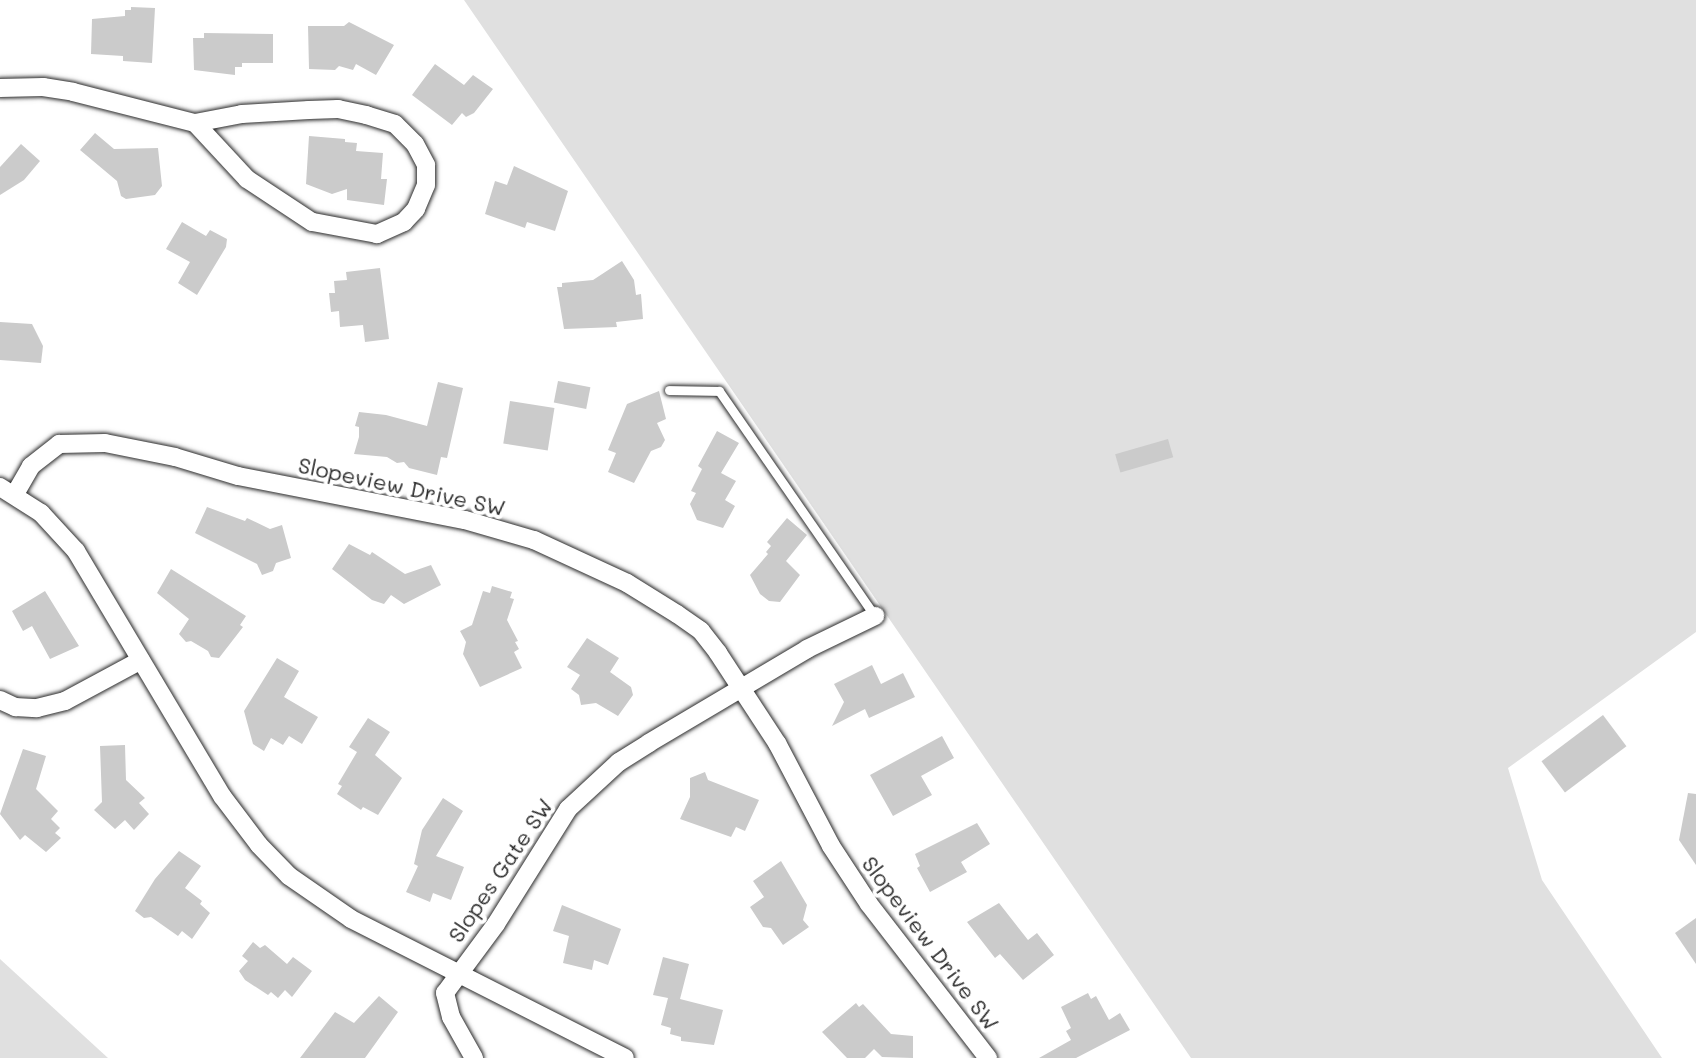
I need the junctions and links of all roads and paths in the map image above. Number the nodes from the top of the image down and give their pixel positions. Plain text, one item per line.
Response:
1 (0, 88) edge
2 (195, 123) junction
3 (669, 390) dead end
4 (8, 490) edge
5 (875, 616) joint
6 (141, 660) junction
7 (741, 687) junction
8 (0, 700) edge
9 (459, 973) junction
10 (474, 1058) edge
11 (625, 1058) edge
12 (988, 1058) edge

1 - 2 street
2 - 2 street
3 - 5 lane
4 - 6 street, Slopeview Drive SW
4 - 7 street, Slopeview Drive SW
5 - 7 street, Slopes Gate SW
6 - 8 street
6 - 9 street, Slopeview Drive SW
7 - 9 street, Slopes Gate SW
7 - 12 street, Slopeview Drive SW
9 - 10 street
9 - 11 street, Slopeview Drive SW

